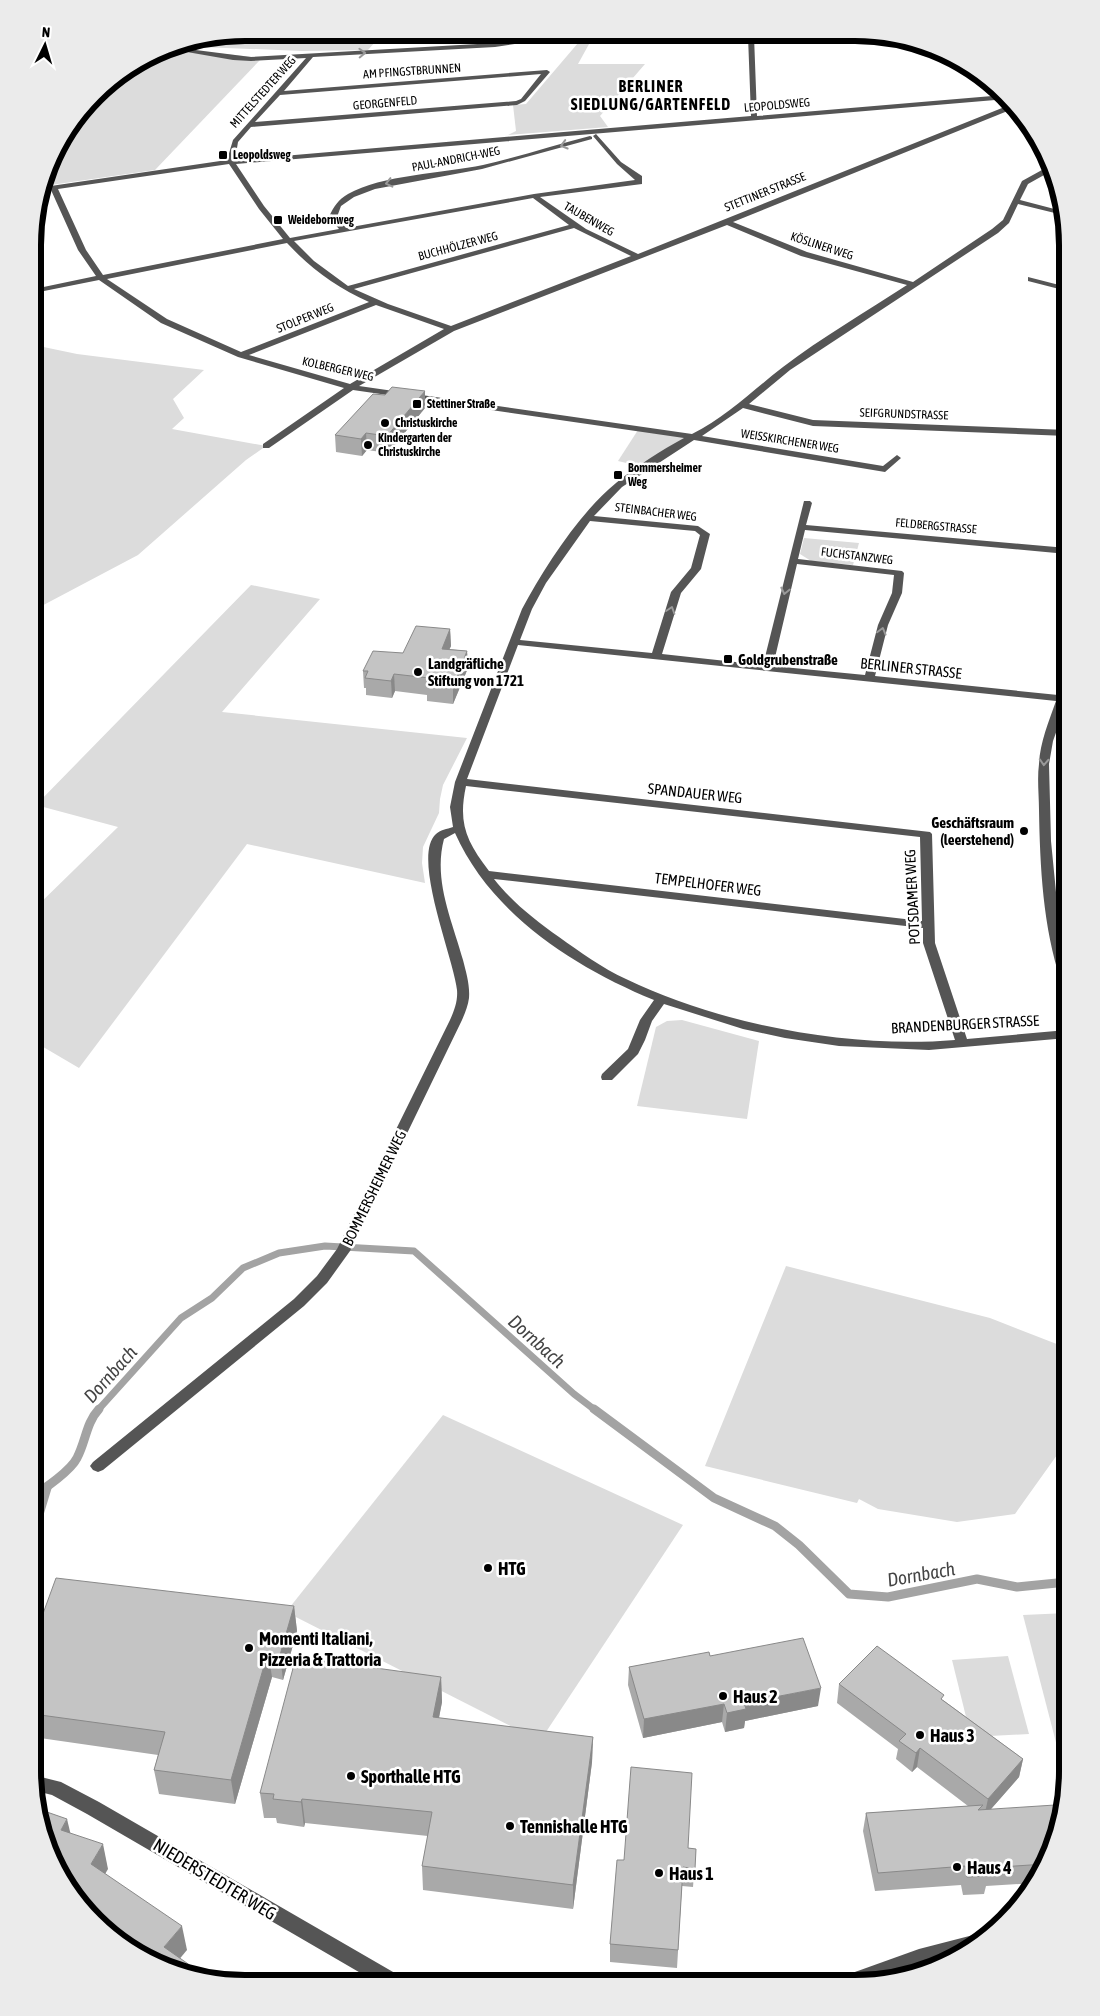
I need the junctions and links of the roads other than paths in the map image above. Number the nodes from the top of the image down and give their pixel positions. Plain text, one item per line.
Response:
1 (523, 41) edge
2 (751, 41) edge
3 (184, 51) edge
4 (313, 54) junction
5 (278, 93) junction
6 (995, 98) edge
7 (522, 102) joint
8 (1006, 109) edge
9 (754, 118) junction
10 (249, 125) junction
11 (611, 130) junction
12 (596, 136) junction
13 (232, 162) junction
14 (1045, 171) edge
15 (49, 187) edge
16 (53, 187) junction
17 (534, 196) junction
18 (1016, 201) junction
19 (1056, 211) edge
20 (727, 222) junction
21 (574, 226) junction
22 (344, 230) junction
23 (289, 240) junction
24 (637, 256) junction
25 (101, 278) junction
26 (1031, 280) dead end
27 (912, 284) junction
28 (1059, 287) edge
29 (348, 288) junction
30 (41, 290) edge
31 (377, 302) junction
32 (451, 329) junction
33 (241, 356) junction
34 (351, 387) junction
35 (742, 405) junction
36 (1059, 433) edge
37 (692, 437) junction
38 (266, 446) dead end
39 (897, 458) dead end
40 (885, 469) junction
41 (883, 481) dead end
42 (807, 503) dead end
43 (587, 518) junction
44 (801, 527) junction
45 (1059, 550) edge
46 (793, 561) junction
47 (514, 642) junction
48 (656, 657) junction
49 (767, 668) junction
50 (869, 678) junction
51 (1059, 698) edge
52 (1059, 716) edge
53 (461, 782) junction
54 (459, 829) junction
55 (926, 834) joint
56 (484, 874) junction
57 (928, 925) junction
58 (1059, 957) edge
59 (661, 999) junction
60 (1059, 1035) edge
61 (962, 1043) junction
62 (607, 1077) dead end
63 (98, 1466) dead end
64 (42, 1785) edge
65 (953, 1949) edge
66 (877, 1973) edge
67 (381, 1975) edge

4 -> 1 street
2 - 9 street
3 - 4 street
4 - 5 street, MITTELSTEDTER WEG
5 - 7 street, AM PFINGSTBRUNNEN
5 - 10 street, MITTELSTEDTER WEG
6 - 9 street, LEOPOLDSWEG
7 - 10 street, GEORGENFELD
8 - 20 street, STETTINER STRASSE
9 - 11 street, LEOPOLDSWEG
10 - 13 street, MITTELSTEDTER WEG
11 - 12 street, PAUL-ANDRICH-WEG
11 - 13 street, LEOPOLDSWEG
12 - 17 street
12 -> 22 street, PAUL-ANDRICH-WEG
13 - 16 street, LEOPOLDSWEG
13 - 23 street
14 - 18 street
15 - 16 street, LEOPOLDSWEG
16 - 25 street, KOLBERGER WEG
17 - 21 street, TAUBENWEG
17 - 22 street
18 - 19 street
18 - 27 street
20 - 24 street, STETTINER STRASSE
20 - 27 street, KÖSLINER WEG
21 - 24 street, TAUBENWEG
21 - 29 street, BUCHHÖLZER WEG
22 - 23 street
23 - 25 street
23 - 29 street
24 - 32 street, STETTINER STRASSE
25 - 30 street
25 - 33 street, KOLBERGER WEG
26 - 28 street
27 - 35 street
29 - 31 street
31 - 32 street
31 - 33 street, STOLPER WEG
32 - 34 street, STETTINER STRASSE
33 - 34 street, KOLBERGER WEG
34 - 37 street, KOLBERGER WEG
34 - 38 street, STETTINER STRASSE
35 - 36 street, SEIFGRUNDSTRASSE
35 - 37 street
37 - 40 street, WEISSKIRCHENER WEG
37 - 43 street
39 - 40 street
40 - 41 street
42 - 44 street
43 - 47 street
48 -> 43 street, STEINBACHER WEG
44 - 45 street, FELDBERGSTRASSE
44 - 46 street
46 -> 49 street
50 -> 46 street, FUCHSTANZWEG
47 - 48 street, BERLINER STRASSE
47 - 53 street
48 - 49 street, BERLINER STRASSE
49 - 50 street, BERLINER STRASSE
50 - 51 street, BERLINER STRASSE
52 -> 58 street
53 - 54 street, BRANDENBURGER STRASSE
53 - 55 street, SPANDAUER WEG
54 - 56 street, BRANDENBURGER STRASSE
54 - 63 street, BOMMERSHEIMER WEG
55 - 57 street, POTSDAMER WEG
56 - 57 street, TEMPELHOFER WEG
56 - 59 street, BRANDENBURGER STRASSE
57 - 61 street, POTSDAMER WEG
59 - 61 street, BRANDENBURGER STRASSE
59 - 62 street
60 - 61 street, BRANDENBURGER STRASSE
64 - 67 street, NIEDERSTEDTER WEG
65 - 66 street

